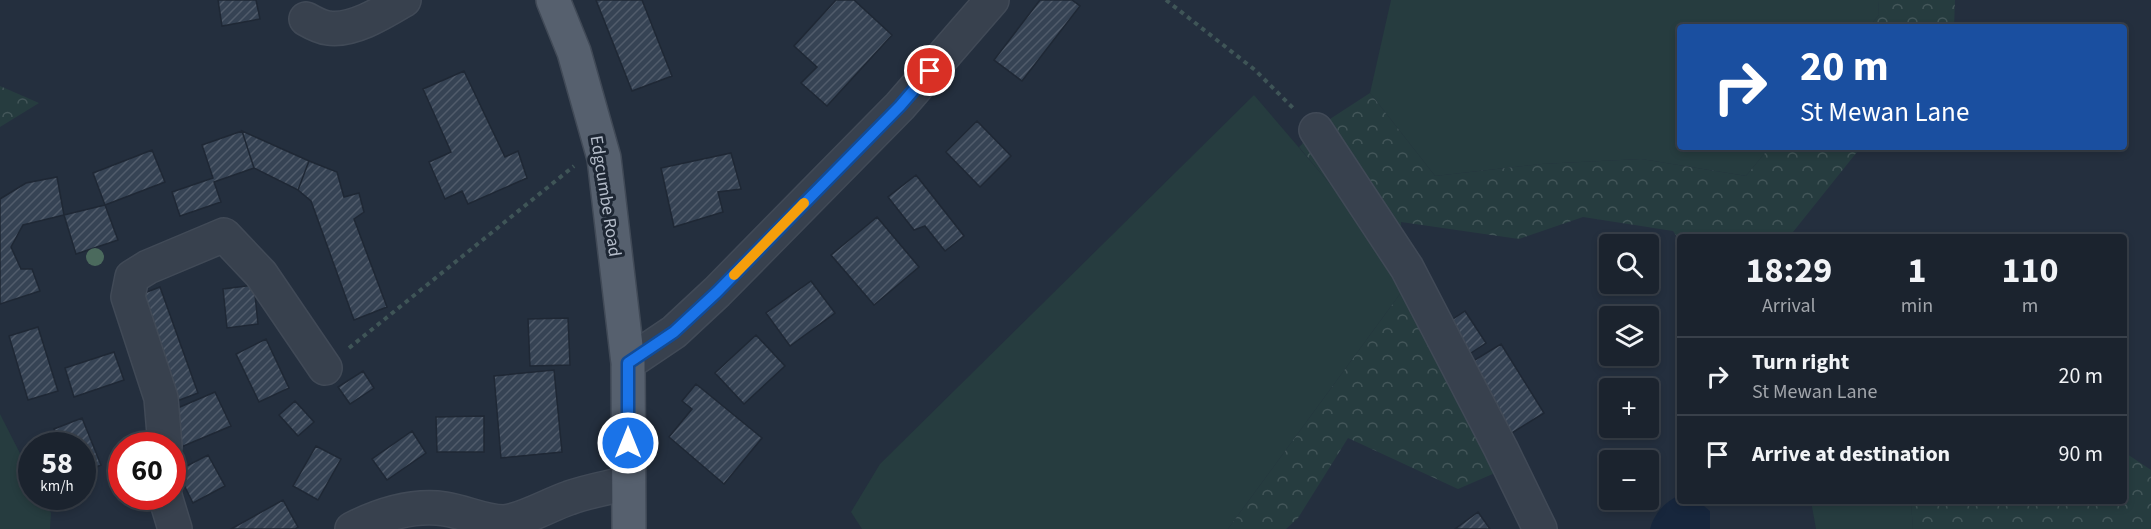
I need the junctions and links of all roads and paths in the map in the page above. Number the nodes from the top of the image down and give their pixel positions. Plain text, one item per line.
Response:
1 (404, 0) edge
2 (553, 0) edge
3 (992, 0) edge
4 (1166, 0) edge
5 (306, 20) dead end
6 (1316, 130) joint
7 (600, 145) junction
8 (628, 363) junction
9 (325, 368) joint
10 (164, 432) edge
11 (627, 483) junction
12 (169, 510) edge
13 (175, 529) edge
14 (351, 529) edge
15 (629, 529) edge
16 (1540, 529) edge

1 - 5 street
2 - 7 main road, Edgcumbe Road
3 - 8 street
4 - 6 path
6 - 16 street
7 - 8 main road, Edgcumbe Road
7 - 9 path
8 - 11 main road, Edgcumbe Road
9 - 10 street
11 - 14 street
11 - 15 main road, Edgcumbe Road
12 - 13 street

